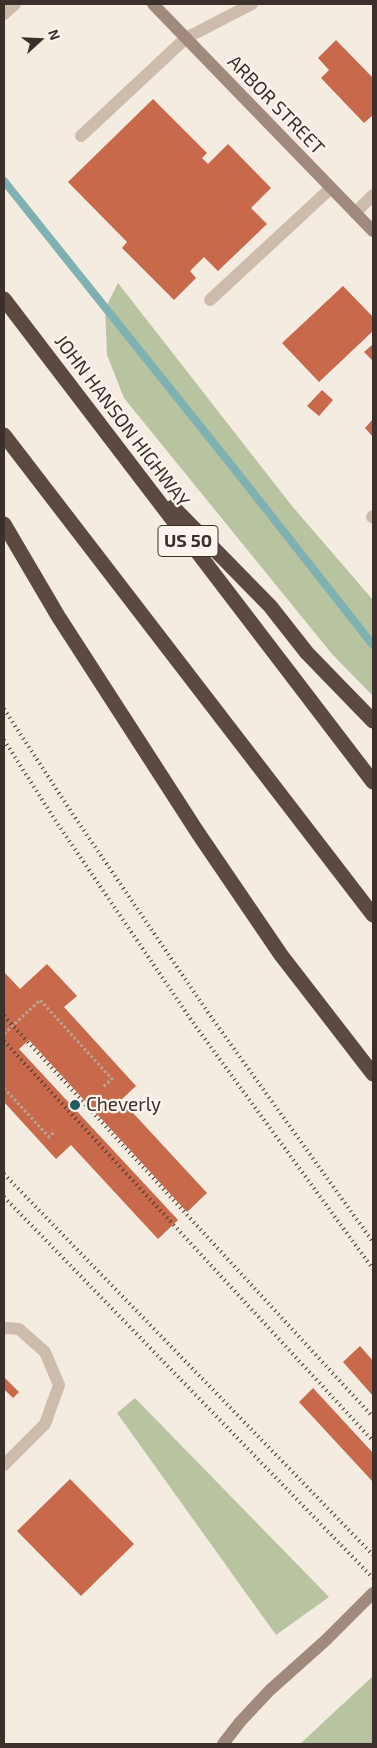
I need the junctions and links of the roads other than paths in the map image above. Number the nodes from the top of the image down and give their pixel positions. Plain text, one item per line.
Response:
1 (15, 4) edge
2 (152, 4) edge
3 (252, 4) edge
4 (4, 14) edge
5 (186, 38) junction
6 (81, 136) dead end
7 (330, 188) junction
8 (373, 195) edge
9 (355, 213) junction
10 (373, 231) edge
11 (4, 299) edge
12 (210, 300) dead end
13 (4, 436) edge
14 (128, 462) junction
15 (4, 524) edge
16 (373, 721) edge
17 (373, 782) edge
18 (373, 916) edge
19 (373, 1074) edge
20 (4, 1328) edge
21 (4, 1465) edge
22 (373, 1593) edge
23 (222, 1744) edge

1 - 4 street
2 - 5 main road, ARBOR STREET
3 - 5 street
5 - 6 street
5 - 7 main road, ARBOR STREET
7 - 9 main road, ARBOR STREET
7 - 12 street
8 - 9 street
9 - 10 main road, ARBOR STREET
11 - 14 highway, JOHN HANSON HIGHWAY / US 50
13 - 18 highway
14 - 16 highway
14 - 17 highway, JOHN HANSON HIGHWAY / US 50
15 - 19 highway
20 - 21 street
22 - 23 main road

